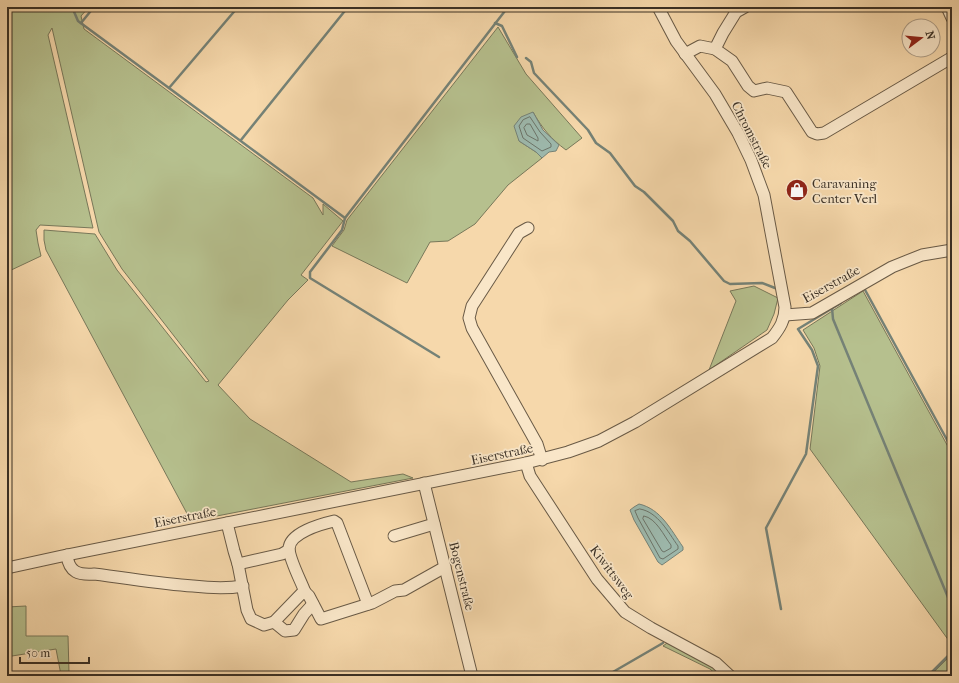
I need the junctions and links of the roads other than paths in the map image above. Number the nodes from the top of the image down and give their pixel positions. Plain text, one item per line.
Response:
1 (658, 7) edge
2 (745, 7) edge
3 (947, 7) edge
4 (952, 18) edge
5 (715, 49) junction
6 (685, 54) junction
7 (952, 56) edge
8 (528, 228) dead end
9 (952, 250) edge
10 (785, 315) junction
11 (542, 460) junction
12 (526, 464) junction
13 (424, 483) junction
14 (227, 523) junction
15 (434, 524) junction
16 (394, 536) dead end
17 (289, 550) junction
18 (67, 555) junction
19 (238, 564) junction
20 (445, 567) junction
21 (7, 568) edge
22 (243, 586) junction
23 (305, 592) junction
24 (313, 604) junction
25 (368, 604) junction
26 (274, 622) junction
27 (472, 676) edge
28 (730, 676) edge

1 - 6 street, Chromstraße
2 - 5 street
3 - 4 street
5 - 6 street
5 - 7 street
6 - 10 street, Chromstraße
8 - 11 street
9 - 10 street, Eiserstraße
10 - 11 street, Eiserstraße
11 - 12 street, Eiserstraße
12 - 13 street, Eiserstraße
12 - 28 street, Kiwittsweg
13 - 14 street, Eiserstraße
13 - 15 street, Bogenstraße
14 - 18 street, Eiserstraße
14 - 19 street
15 - 16 street
15 - 20 street, Bogenstraße
17 - 19 street
17 - 23 street
17 - 25 street
18 - 21 street, Eiserstraße
18 - 22 street
19 - 22 street
20 - 25 street
20 - 27 street, Bogenstraße
22 - 26 street
23 - 24 street
23 - 26 street
24 - 25 street
24 - 26 street

